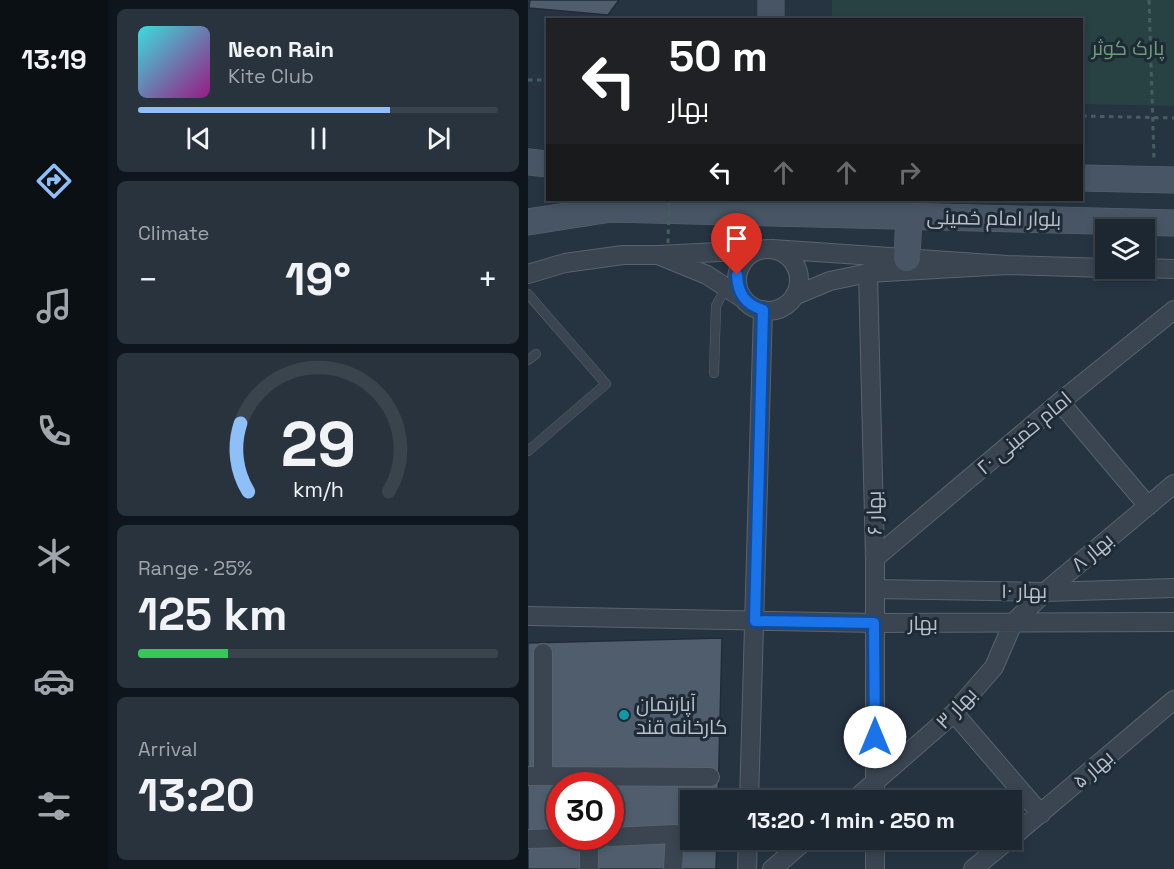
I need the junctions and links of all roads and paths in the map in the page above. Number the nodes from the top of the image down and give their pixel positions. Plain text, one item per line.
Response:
1 (771, 0) edge
2 (1149, 0) edge
3 (771, 18) edge
4 (528, 80) edge
5 (546, 80) edge
6 (1083, 116) edge
7 (1153, 117) junction
8 (1174, 117) edge
9 (528, 162) edge
10 (546, 164) edge
11 (1083, 178) edge
12 (1164, 179) edge
13 (669, 201) edge
14 (909, 216) junction
15 (528, 222) edge
16 (1174, 223) edge
17 (663, 249) junction
18 (766, 249) junction
19 (907, 258) junction
20 (1007, 265) junction
21 (1095, 268) edge
22 (1155, 268) edge
23 (1174, 269) edge
24 (868, 273) junction
25 (528, 274) edge
26 (726, 287) junction
27 (528, 294) edge
28 (794, 296) junction
29 (742, 298) junction
30 (763, 310) junction
31 (1174, 310) edge
32 (714, 373) dead end
33 (1060, 402) junction
34 (528, 451) edge
35 (1174, 484) edge
36 (1148, 506) junction
37 (875, 558) junction
38 (1174, 588) edge
39 (875, 589) junction
40 (1045, 592) junction
41 (528, 616) edge
42 (755, 621) junction
43 (1174, 622) edge
44 (874, 623) junction
45 (1013, 623) junction
46 (543, 653) dead end
47 (1174, 699) edge
48 (954, 713) junction
49 (535, 776) edge
50 (710, 777) dead end
51 (875, 782) junction
52 (749, 790) edge
53 (866, 790) edge
54 (875, 790) edge
55 (1041, 814) junction
56 (1022, 829) edge
57 (624, 836) edge
58 (546, 838) edge
59 (528, 839) edge
60 (589, 850) edge
61 (748, 850) edge
62 (794, 850) edge
63 (875, 850) edge
64 (996, 850) edge
65 (589, 869) edge
66 (673, 869) edge
67 (747, 869) edge
68 (772, 869) edge
69 (875, 869) edge
70 (973, 869) edge

1 - 3 main road
2 - 7 path
4 - 5 path
6 - 7 path
7 - 8 path
7 - 12 path
9 - 10 main road
11 - 12 main road
13 - 17 path, bridge
14 - 15 main road, بلوار امام خمینی
14 - 16 main road, بلوار امام خمینی
14 - 19 main road
17 - 18 street
17 - 25 street
17 - 26 street
18 - 19 street
18 - 28 street
18 - 29 street
19 - 20 street
20 - 21 street
20 - 24 street
22 - 23 street
24 - 28 street
24 - 37 street, بهار ۶
26 - 29 street
26 - 32 lane
27 - 34 lane
28 - 30 street
29 - 30 street
30 - 42 street
31 - 33 street, امام خمینی ۲۰
33 - 36 street
33 - 37 street, امام خمینی ۲۰
35 - 36 street, بهار ۸
36 - 40 street, بهار ۸
37 - 39 street, بهار ۶
38 - 40 street, بهار ۱۰
39 - 40 street, بهار ۱۰
39 - 44 street, بهار ۶
40 - 45 street, بهار ۸
41 - 42 street, بهار
42 - 44 street, بهار
42 - 52 street
43 - 45 street, بهار
44 - 45 street, بهار
44 - 51 street, بهار ۶
45 - 48 street, بهار ۳
46 - 49 street
47 - 55 street, بهار ۵
48 - 51 street, بهار ۳
48 - 55 street
49 - 50 street
51 - 53 street, بهار ۳
51 - 54 street, بهار ۶
55 - 56 street, بهار ۵
57 - 66 street
58 - 59 street
60 - 65 street
61 - 67 street
62 - 68 street
63 - 69 street
64 - 70 street, بهار ۵

